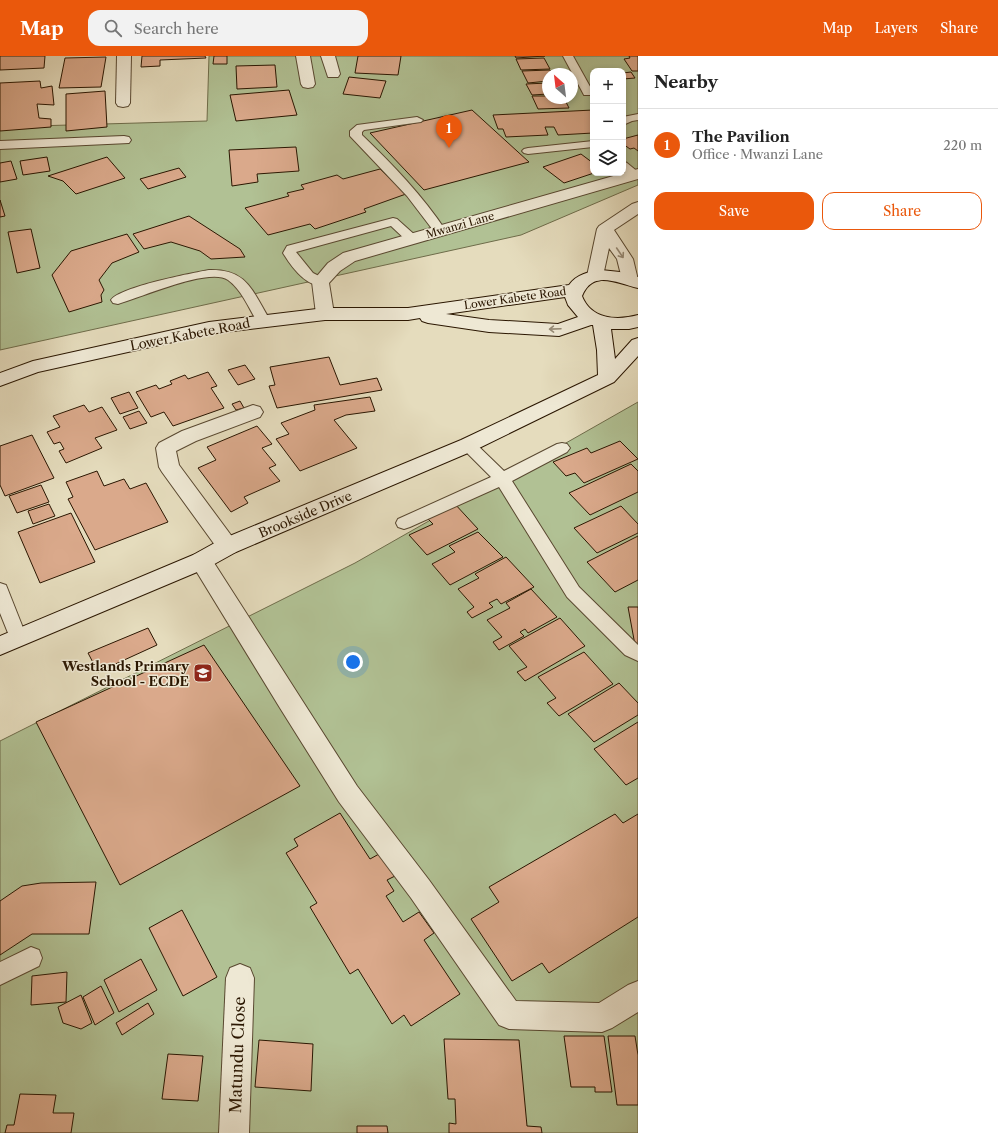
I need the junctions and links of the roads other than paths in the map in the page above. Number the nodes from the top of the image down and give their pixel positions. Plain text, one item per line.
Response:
1 (124, 56) edge
2 (303, 56) edge
3 (328, 56) edge
4 (568, 56) edge
5 (333, 74) dead end
6 (308, 84) dead end
7 (588, 93) dead end
8 (123, 103) dead end
9 (638, 117) edge
10 (417, 120) dead end
11 (626, 120) edge
12 (124, 140) dead end
13 (0, 144) edge
14 (590, 144) edge
15 (528, 152) dead end
16 (632, 171) edge
17 (638, 207) edge
18 (605, 229) junction
19 (440, 231) junction
20 (412, 239) junction
21 (595, 276) junction
22 (320, 282) junction
23 (636, 282) edge
24 (574, 290) junction
25 (118, 300) dead end
26 (325, 314) junction
27 (408, 314) junction
28 (263, 320) junction
29 (596, 320) junction
30 (637, 325) edge
31 (638, 344) edge
32 (607, 378) junction
33 (0, 380) edge
34 (253, 412) dead end
35 (468, 445) junction
36 (562, 448) dead end
37 (502, 479) junction
38 (404, 523) dead end
39 (228, 546) junction
40 (201, 561) junction
41 (0, 590) edge
42 (9, 642) edge
43 (638, 654) edge
44 (31, 958) dead end
45 (0, 974) edge
46 (240, 978) dead end
47 (638, 995) edge
48 (234, 1133) edge

1 - 8 street
2 - 6 street
3 - 5 street
4 - 7 lane
9 - 11 lane
10 - 19 lane
12 - 13 street
14 - 15 lane
16 - 19 street, Mwanzi Lane
17 - 18 street
18 - 21 street
18 -> 23 street
19 - 20 street, Mwanzi Lane
20 - 22 street, Mwanzi Lane
20 - 22 lane
21 - 23 street
21 - 24 street
22 - 26 street
24 - 27 street, Lower Kabete Road
24 - 29 street
25 - 28 lane
26 - 27 street, Lower Kabete Road
26 - 28 street, Lower Kabete Road
29 -> 27 street, Lower Kabete Road
28 - 33 street, Lower Kabete Road
29 - 30 street
29 - 32 street
31 - 32 street, Brookside Drive
32 - 35 street, Brookside Drive
34 - 39 street
35 - 37 lane
35 - 39 street, Brookside Drive
36 - 37 lane
37 - 38 lane
37 - 43 lane
39 - 40 street, Brookside Drive
40 - 42 street, Brookside Drive
40 - 47 street
41 - 42 lane
44 - 45 lane
46 - 48 street, Matundu Close

